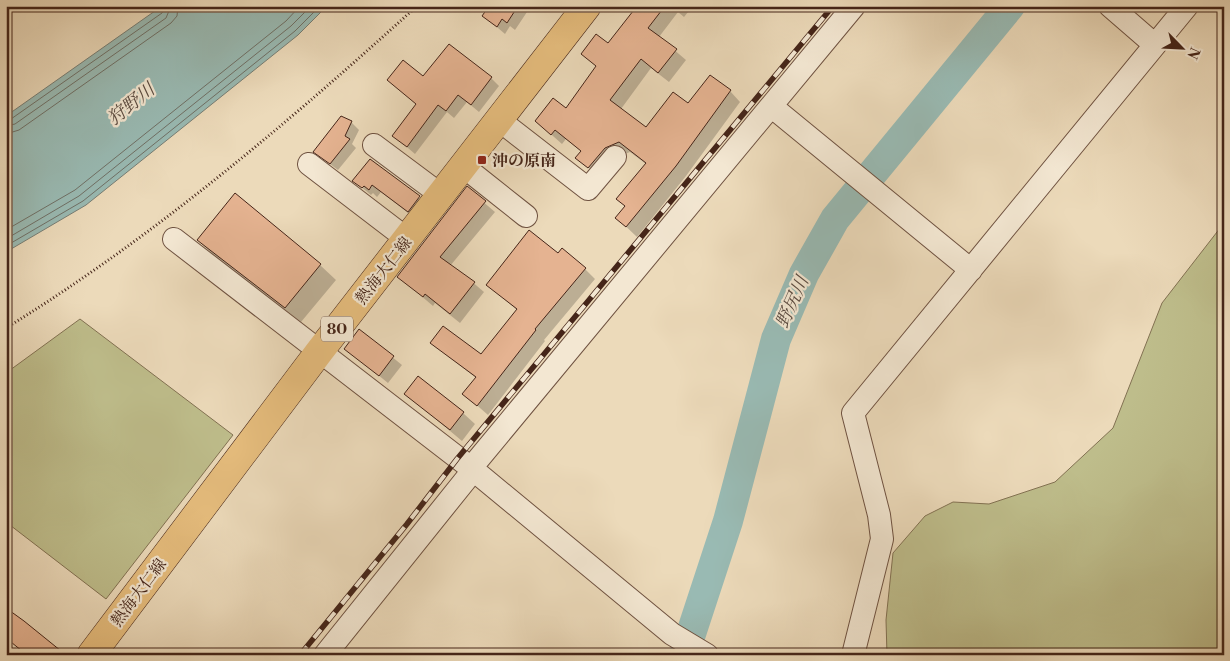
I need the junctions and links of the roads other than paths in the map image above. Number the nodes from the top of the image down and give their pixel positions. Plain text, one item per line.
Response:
1 (587, 6) edge
2 (854, 6) edge
3 (1110, 6) edge
4 (1187, 6) edge
5 (1155, 45) junction
6 (771, 106) junction
7 (499, 120) junction
8 (374, 145) dead end
9 (615, 157) dead end
10 (309, 164) dead end
11 (463, 166) junction
12 (441, 195) junction
13 (526, 216) dead end
14 (174, 239) dead end
15 (407, 239) junction
16 (971, 270) junction
17 (319, 352) junction
18 (472, 468) junction
19 (705, 654) edge
20 (91, 655) edge
21 (325, 655) edge
22 (853, 655) edge

1 - 7 main road, 熱海大仁線 / 80
2 - 6 street
3 - 5 street
4 - 5 street
5 - 16 street
6 - 16 street
6 - 18 street
7 - 9 street
7 - 11 main road, 熱海大仁線 / 80
8 - 12 street
10 - 15 street
11 - 12 main road, 熱海大仁線 / 80
11 - 13 street
12 - 15 main road, 熱海大仁線 / 80
14 - 17 street
15 - 17 main road, 熱海大仁線 / 80
16 - 22 street
17 - 18 street
17 - 20 main road, 熱海大仁線 / 80
18 - 19 street
18 - 21 street

